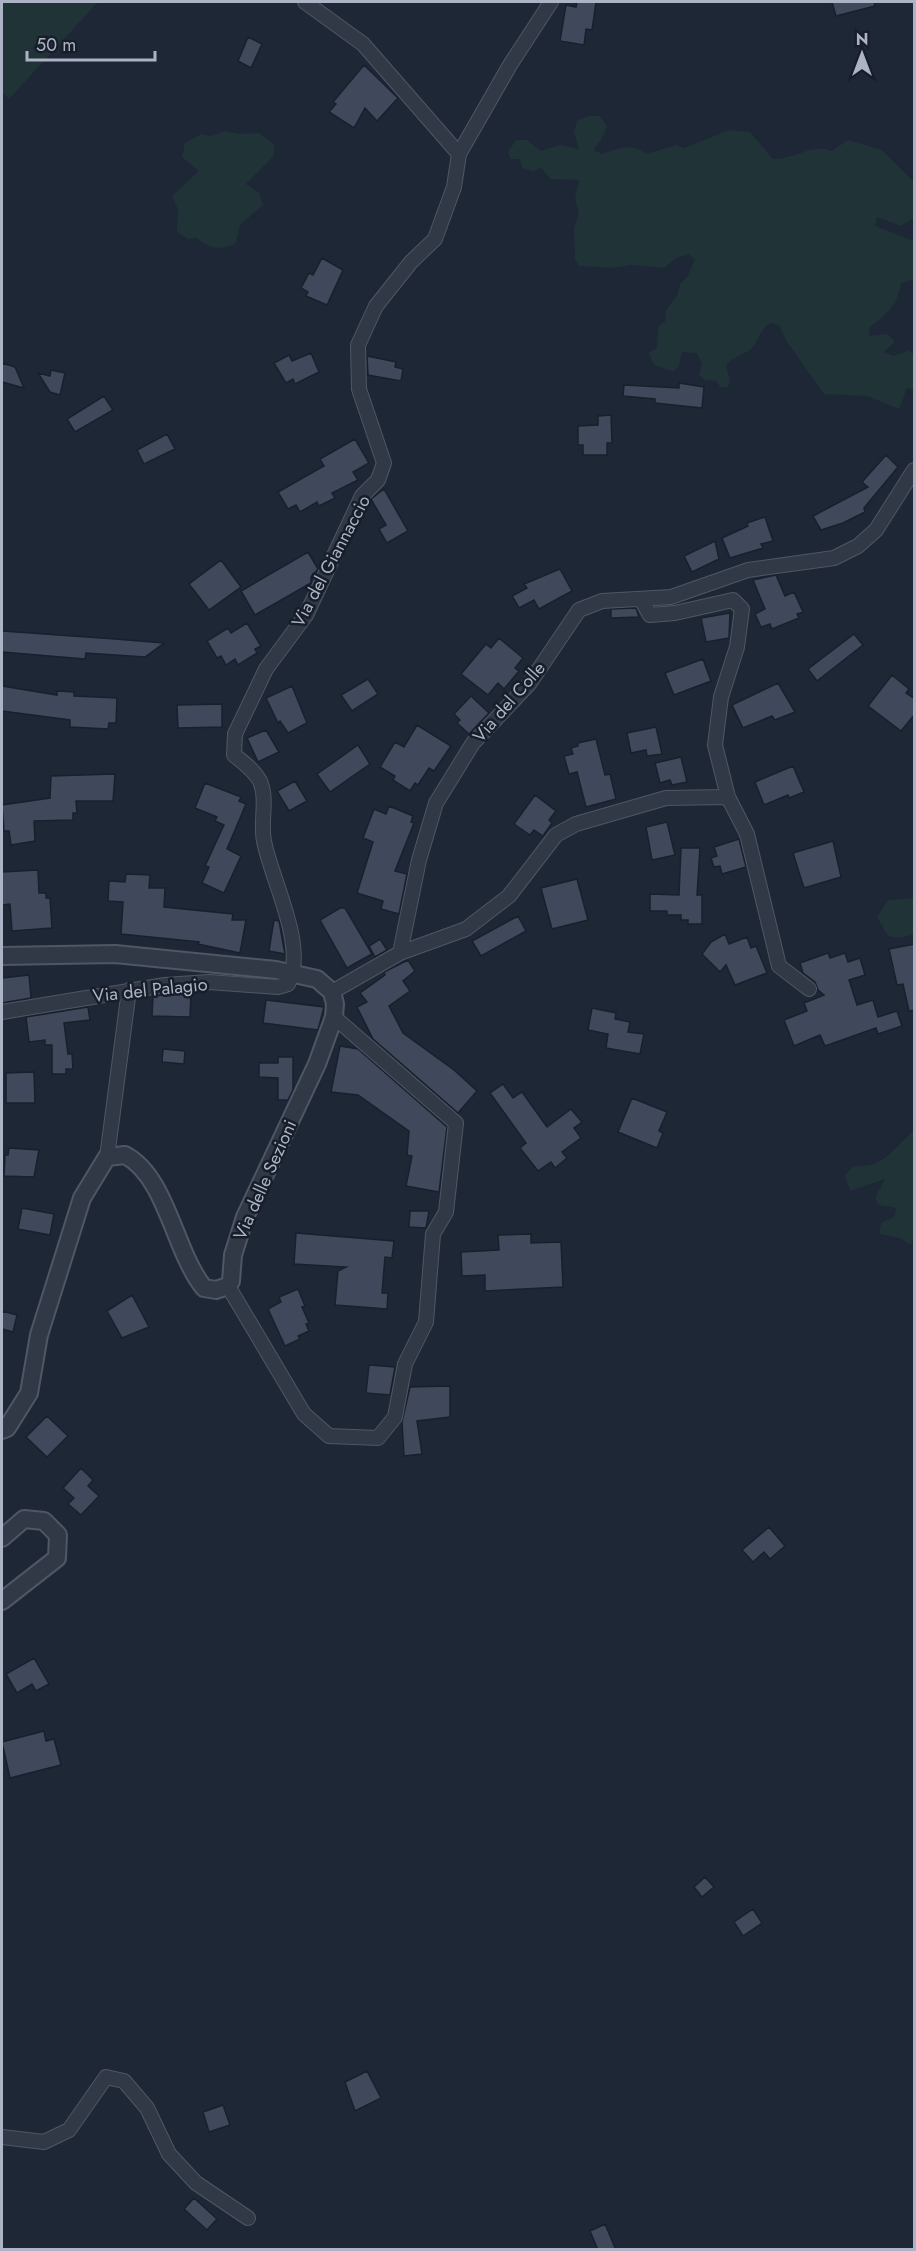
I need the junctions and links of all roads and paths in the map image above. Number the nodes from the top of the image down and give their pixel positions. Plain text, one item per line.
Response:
1 (305, 2) edge
2 (551, 2) edge
3 (459, 154) junction
4 (915, 470) edge
5 (641, 599) junction
6 (728, 797) junction
7 (400, 953) junction
8 (2, 956) edge
9 (294, 973) junction
10 (809, 989) dead end
11 (129, 990) junction
12 (332, 992) junction
13 (2, 1012) edge
14 (334, 1017) junction
15 (107, 1157) junction
16 (228, 1286) junction
17 (2, 1430) edge
18 (2, 1538) edge
19 (2, 1601) edge
20 (2, 2137) edge
21 (248, 2218) dead end

1 - 3 street
2 - 3 street, Via del Giannaccio
3 - 9 street, Via del Giannaccio
4 - 5 street, Via del Colle
5 - 6 street
5 - 7 street, Via del Colle
6 - 7 street
6 - 10 street
7 - 12 street
8 - 9 street
9 - 11 street, Via del Palagio
9 - 12 street
11 - 13 street, Via del Palagio
11 - 15 street
12 - 14 street, Via delle Sezioni
14 - 16 street, Via delle Sezioni
14 - 16 street
15 - 16 street
15 - 17 street
18 - 19 street
20 - 21 street

